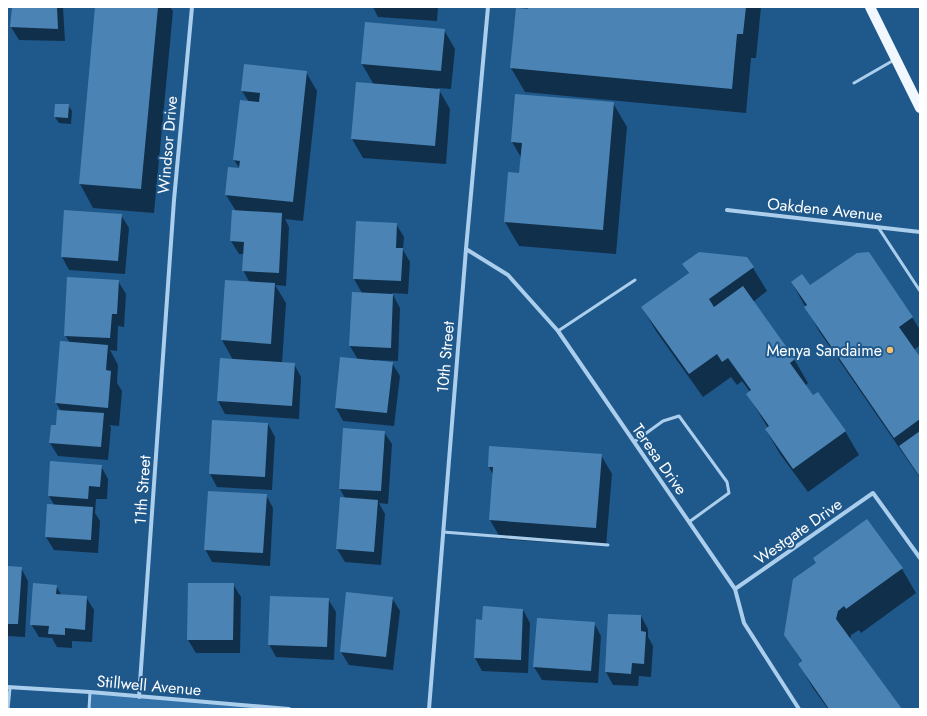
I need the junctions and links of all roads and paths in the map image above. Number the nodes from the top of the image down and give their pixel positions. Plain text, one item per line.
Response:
1 (192, 7) edge
2 (488, 7) edge
3 (870, 7) edge
4 (895, 59) junction
5 (854, 83) dead end
6 (920, 108) edge
7 (727, 210) dead end
8 (878, 227) junction
9 (920, 232) edge
10 (466, 249) junction
11 (635, 280) dead end
12 (168, 285) joint
13 (920, 291) edge
14 (558, 331) junction
15 (634, 442) junction
16 (689, 522) junction
17 (443, 532) junction
18 (608, 545) dead end
19 (920, 558) edge
20 (735, 589) junction
21 (9, 688) edge
22 (90, 692) junction
23 (139, 696) junction
24 (8, 709) edge
25 (89, 709) edge
26 (289, 709) edge
27 (429, 709) edge
28 (799, 709) edge

1 - 12 street, Windsor Drive
2 - 10 street, 10th Street
3 - 4 main road
4 - 5 lane
4 - 6 main road
7 - 8 street, Oakdene Avenue
8 - 9 street, Oakdene Avenue
8 - 13 lane
10 - 14 street, Teresa Drive
10 - 17 street, 10th Street
11 - 14 lane
12 - 23 street, 11th Street
14 - 15 street, Teresa Drive
15 - 16 street, Teresa Drive
15 - 16 lane
16 - 20 street, Teresa Drive
17 - 18 lane
17 - 27 street, 10th Street
19 - 20 street, Westgate Drive
20 - 28 street, Teresa Drive
21 - 22 street, Stillwell Avenue
21 - 24 lane
22 - 23 street, Stillwell Avenue
22 - 25 lane
23 - 26 street, Stillwell Avenue

